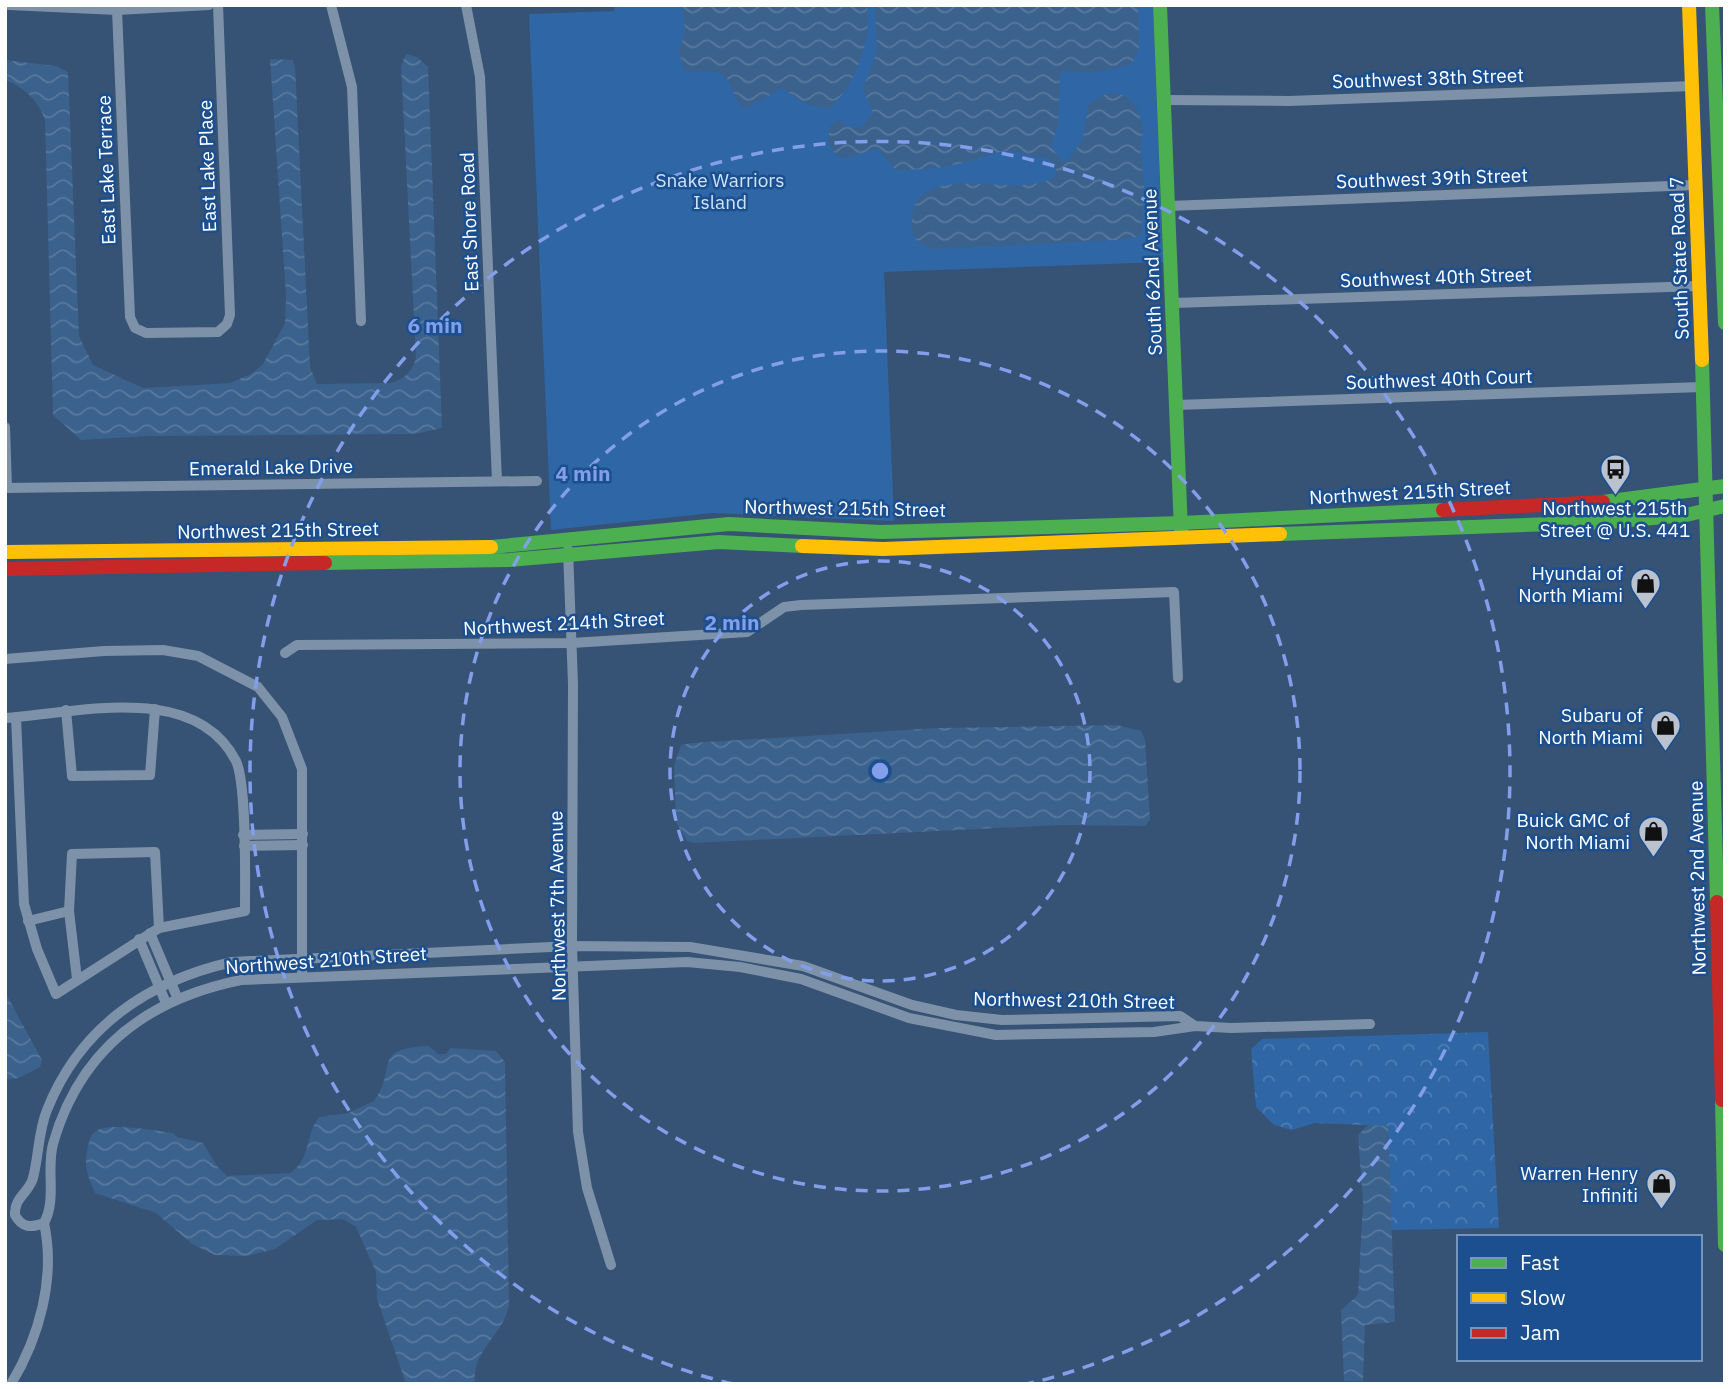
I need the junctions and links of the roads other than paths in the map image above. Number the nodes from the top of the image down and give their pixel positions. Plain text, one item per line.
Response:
1 (9, 5) edge
2 (209, 5) edge
3 (218, 5) edge
4 (331, 5) edge
5 (466, 5) edge
6 (1160, 5) edge
7 (1171, 5) edge
8 (1689, 5) edge
9 (1712, 5) edge
10 (117, 10) junction
11 (1691, 46) junction
12 (1715, 83) junction
13 (1693, 86) junction
14 (1164, 100) junction
15 (1716, 121) junction
16 (1696, 185) junction
17 (1169, 206) junction
18 (1699, 286) junction
19 (1174, 303) junction
20 (361, 321) dead end
21 (1725, 323) edge
22 (135, 328) joint
23 (1702, 387) junction
24 (1176, 405) junction
25 (5, 427) edge
26 (497, 481) junction
27 (537, 481) dead end
28 (1725, 486) edge
29 (6, 488) edge
30 (1706, 490) junction
31 (1725, 506) edge
32 (1486, 507) junction
33 (1707, 510) junction
34 (1486, 527) junction
35 (1181, 530) junction
36 (568, 550) junction
37 (5, 552) edge
38 (5, 569) edge
39 (572, 643) junction
40 (285, 653) dead end
41 (5, 659) edge
42 (1178, 678) dead end
43 (155, 709) junction
44 (66, 710) junction
45 (11, 718) edge
46 (1720, 808) edge
47 (303, 834) junction
48 (243, 835) junction
49 (303, 845) junction
50 (244, 846) junction
51 (69, 911) junction
52 (28, 920) junction
53 (155, 930) junction
54 (139, 939) junction
55 (572, 946) junction
56 (303, 960) junction
57 (575, 966) junction
58 (302, 977) junction
59 (77, 979) junction
60 (170, 981) junction
61 (159, 986) junction
62 (177, 997) junction
63 (166, 1003) junction
64 (1370, 1024) dead end
65 (1195, 1026) junction
66 (44, 1223) junction
67 (1725, 1245) edge
68 (611, 1265) dead end
69 (11, 1384) edge

1 - 10 street
2 - 10 street
3 - 22 street, East Lake Place
4 - 20 street
5 - 26 street, East Shore Road
6 - 7 street
6 - 14 main road, South 62nd Avenue
8 - 11 main road, South State Road 7
9 - 12 main road
10 - 22 street, East Lake Terrace
11 - 12 main road
11 - 13 main road, South State Road 7
12 - 15 main road
13 - 14 street, Southwest 38th Street
13 - 15 main road
13 - 16 main road, South State Road 7
14 - 17 main road, South 62nd Avenue
15 - 21 main road
16 - 17 street, Southwest 39th Street
16 - 18 main road, South State Road 7
17 - 19 main road, South 62nd Avenue
18 - 19 street, Southwest 40th Street
18 - 23 main road, South State Road 7
19 - 24 main road, South 62nd Avenue
23 - 24 street, Southwest 40th Court
23 - 30 main road, South State Road 7
24 - 35 main road, South 62nd Avenue
25 - 29 street
26 - 27 street, Emerald Lake Drive
26 - 29 street, Emerald Lake Drive
28 - 30 main road, Northwest 215th Street
30 - 32 main road, Northwest 215th Street
30 - 33 main road, South State Road 7
31 - 33 main road, Northwest 215th Street
32 - 34 main road
32 - 35 main road, Northwest 215th Street
33 - 34 main road, Northwest 215th Street
33 - 46 main road, Northwest 2nd Avenue
34 - 35 main road, Northwest 215th Street
35 - 36 main road, Northwest 215th Street
36 - 37 main road, Northwest 215th Street
36 - 38 main road, Northwest 215th Street
36 - 39 street, Northwest 7th Avenue
39 - 40 street, Northwest 214th Street
39 - 42 street, Northwest 214th Street
39 - 55 street, Northwest 7th Avenue
41 - 47 street
43 - 44 street
43 - 44 street
43 - 48 street
44 - 45 street
45 - 52 street
46 - 67 main road, Northwest 2nd Avenue
47 - 48 street
47 - 49 street
48 - 50 street
49 - 50 street
49 - 56 street
50 - 53 street
51 - 52 street
51 - 53 street
51 - 59 street
52 - 59 street
53 - 54 street
53 - 60 street
54 - 59 street
54 - 61 street
55 - 56 street, Northwest 210th Street
55 - 57 street, Northwest 7th Avenue
55 - 65 street, Northwest 210th Street
56 - 58 street
56 - 60 street, Northwest 210th Street
57 - 58 street, Northwest 210th Street
57 - 65 street, Northwest 210th Street
57 - 68 street, Northwest 7th Avenue
58 - 62 street, Northwest 210th Street
60 - 61 street, Northwest 210th Street
60 - 62 street
61 - 63 street
61 - 66 street, Northwest 210th Street
62 - 63 street, Northwest 210th Street
63 - 66 street, Northwest 210th Street
64 - 65 street, Northwest 210th Street
66 - 69 street

